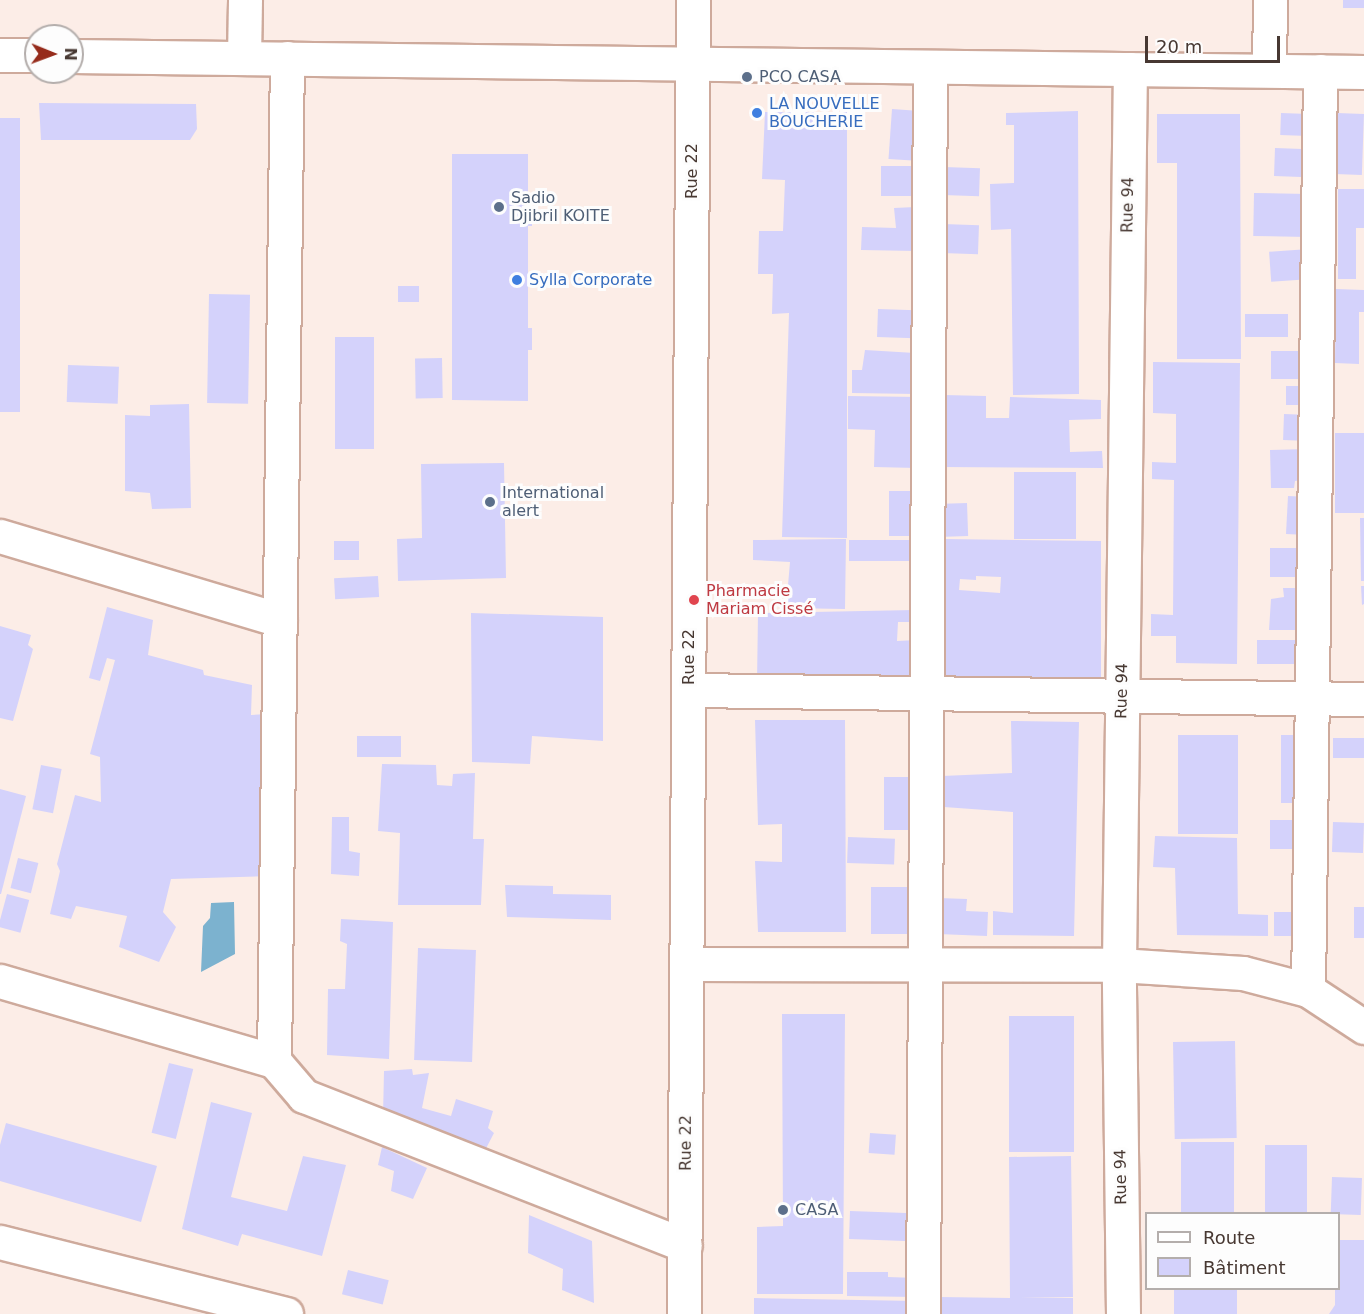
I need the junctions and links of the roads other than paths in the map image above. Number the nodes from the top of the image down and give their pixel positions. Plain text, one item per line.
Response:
1 (245, 0) edge
2 (693, 0) edge
3 (1270, 0) edge
4 (0, 55) edge
5 (24, 55) edge
6 (84, 56) edge
7 (244, 58) junction
8 (286, 58) junction
9 (693, 63) junction
10 (930, 67) junction
11 (1130, 69) junction
12 (1269, 70) junction
13 (1320, 71) junction
14 (1364, 72) edge
15 (0, 536) edge
16 (280, 620) junction
17 (689, 690) junction
18 (926, 693) junction
19 (1122, 696) junction
20 (1312, 698) junction
21 (1364, 699) edge
22 (687, 964) junction
23 (924, 964) junction
24 (1119, 965) junction
25 (0, 981) edge
26 (1308, 990) junction
27 (1364, 1027) edge
28 (274, 1061) junction
29 (0, 1242) edge
30 (685, 1245) junction
31 (286, 1314) edge
32 (684, 1314) edge
33 (922, 1314) edge
34 (1123, 1314) edge

1 - 7 street
2 - 9 street, Rue 22
3 - 12 street
4 - 5 street
6 - 7 street
7 - 8 street
8 - 9 street
8 - 16 street
9 - 10 street
9 - 17 street, Rue 22
10 - 11 street
10 - 18 street
11 - 12 street
11 - 19 street, Rue 94
12 - 13 street
13 - 14 street
13 - 20 street
15 - 16 street
16 - 28 street
17 - 18 street
17 - 22 street, Rue 22
18 - 19 street
18 - 23 street
19 - 20 street
19 - 24 street, Rue 94
20 - 21 street
20 - 26 street
22 - 23 street
22 - 30 street, Rue 22
23 - 24 street
23 - 33 street
24 - 26 street
24 - 34 street, Rue 94
25 - 28 street
26 - 27 street
28 - 30 street
29 - 31 street
30 - 32 street, Rue 22

